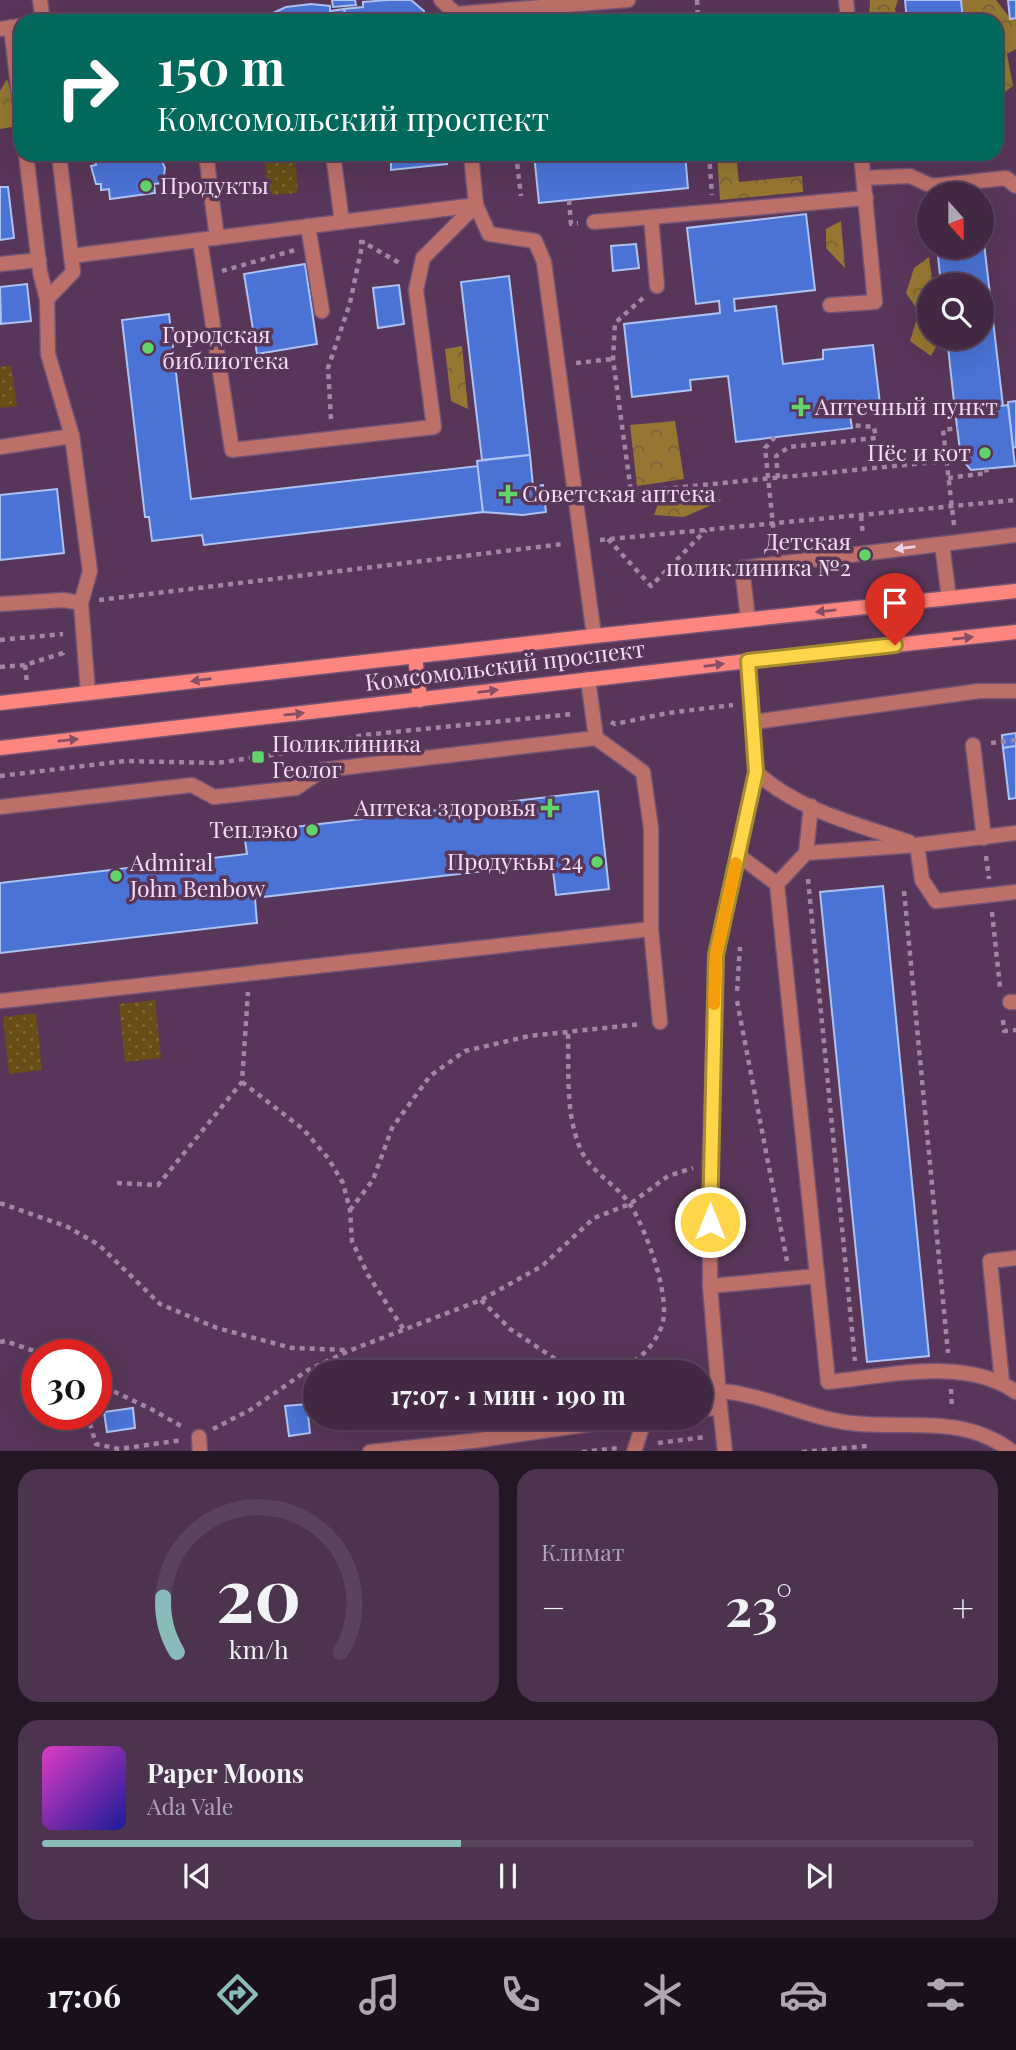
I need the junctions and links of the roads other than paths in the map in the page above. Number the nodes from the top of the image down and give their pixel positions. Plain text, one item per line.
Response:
1 (441, 0) edge
2 (628, 0) edge
3 (578, 2) edge
4 (493, 6) edge
5 (453, 14) edge
6 (469, 14) edge
7 (11, 27) edge
8 (14, 52) edge
9 (27, 161) edge
10 (60, 161) edge
11 (207, 161) edge
12 (334, 161) edge
13 (472, 161) edge
14 (862, 161) edge
15 (864, 178) junction
16 (1016, 186) edge
17 (866, 198) junction
18 (476, 205) junction
19 (651, 217) junction
20 (342, 222) junction
21 (594, 222) dead end
22 (308, 226) junction
23 (217, 238) junction
24 (200, 240) junction
25 (71, 256) junction
26 (38, 260) junction
27 (0, 264) edge
28 (657, 286) road end
29 (47, 299) junction
30 (830, 306) dead end
31 (322, 312) dead end
32 (72, 436) junction
33 (0, 447) edge
34 (1016, 535) edge
35 (949, 543) junction
36 (1016, 591) edge
37 (949, 598) junction
38 (81, 603) junction
39 (0, 604) edge
40 (748, 619) junction
41 (1016, 632) edge
42 (594, 636) junction
43 (415, 656) junction
44 (748, 661) junction
45 (588, 680) junction
46 (1016, 691) edge
47 (88, 693) junction
48 (420, 699) junction
49 (0, 703) edge
50 (754, 722) junction
51 (596, 738) junction
52 (973, 745) dead end
53 (0, 748) edge
54 (756, 772) junction
55 (811, 806) junction
56 (0, 807) edge
57 (1016, 834) edge
58 (984, 838) junction
59 (916, 845) junction
60 (806, 852) junction
61 (738, 855) junction
62 (778, 884) junction
63 (1016, 892) edge
64 (650, 929) junction
65 (0, 1001) edge
66 (660, 1022) road end
67 (1016, 1258) edge
68 (817, 1276) junction
69 (710, 1286) junction
70 (1002, 1382) junction
71 (719, 1391) junction
72 (1016, 1392) edge
73 (720, 1407) junction
74 (713, 1408) edge
75 (550, 1430) edge
76 (641, 1430) edge
77 (375, 1451) edge
78 (634, 1451) edge
79 (725, 1451) edge
80 (1013, 1451) edge

1 - 5 street
2 - 3 street
3 - 4 street
4 - 6 street
7 - 8 street
9 - 26 street
10 - 25 street
11 - 23 street
12 - 20 street
13 - 18 street
14 - 15 street
15 - 16 street
15 - 17 street
17 - 19 street
17 - 30 street
18 - 20 street
18 - 24 street
18 - 42 street
19 - 21 street
19 - 28 street
20 - 22 street
22 - 23 street
22 - 31 street
23 - 24 street
24 - 25 street
25 - 29 street
26 - 27 street
26 - 29 street
29 - 32 street
32 - 33 street
32 - 38 street
34 - 35 street
35 - 37 street
35 -> 40 street
36 - 37 main road, Комсомольский проспект
37 -> 40 main road, Комсомольский проспект
38 - 39 street
38 - 47 street
40 - 42 main road, Комсомольский проспект
44 -> 41 main road, Комсомольский проспект
42 - 43 main road, Комсомольский проспект
43 -> 47 main road, Комсомольский проспект
43 - 48 main road
45 -> 44 main road, Комсомольский проспект
44 - 50 street
48 -> 45 main road, Комсомольский проспект
45 - 51 street
46 - 50 street
47 - 49 main road, Комсомольский проспект
53 -> 48 main road, Комсомольский проспект
50 - 54 street
51 - 56 street
51 - 64 street
52 - 58 street
54 - 55 street
54 - 61 street
55 - 59 street
55 - 60 street
57 - 58 street
58 - 59 street
59 - 60 street
59 - 63 street
60 - 62 street
61 - 62 street
61 - 69 street
62 - 68 street
64 - 65 street
64 - 66 street
67 - 70 street
68 - 69 street
68 - 70 street
69 - 71 street
70 - 72 street
71 - 73 street
71 - 80 street
73 - 74 street
73 - 79 street
75 - 77 street
76 - 78 street

